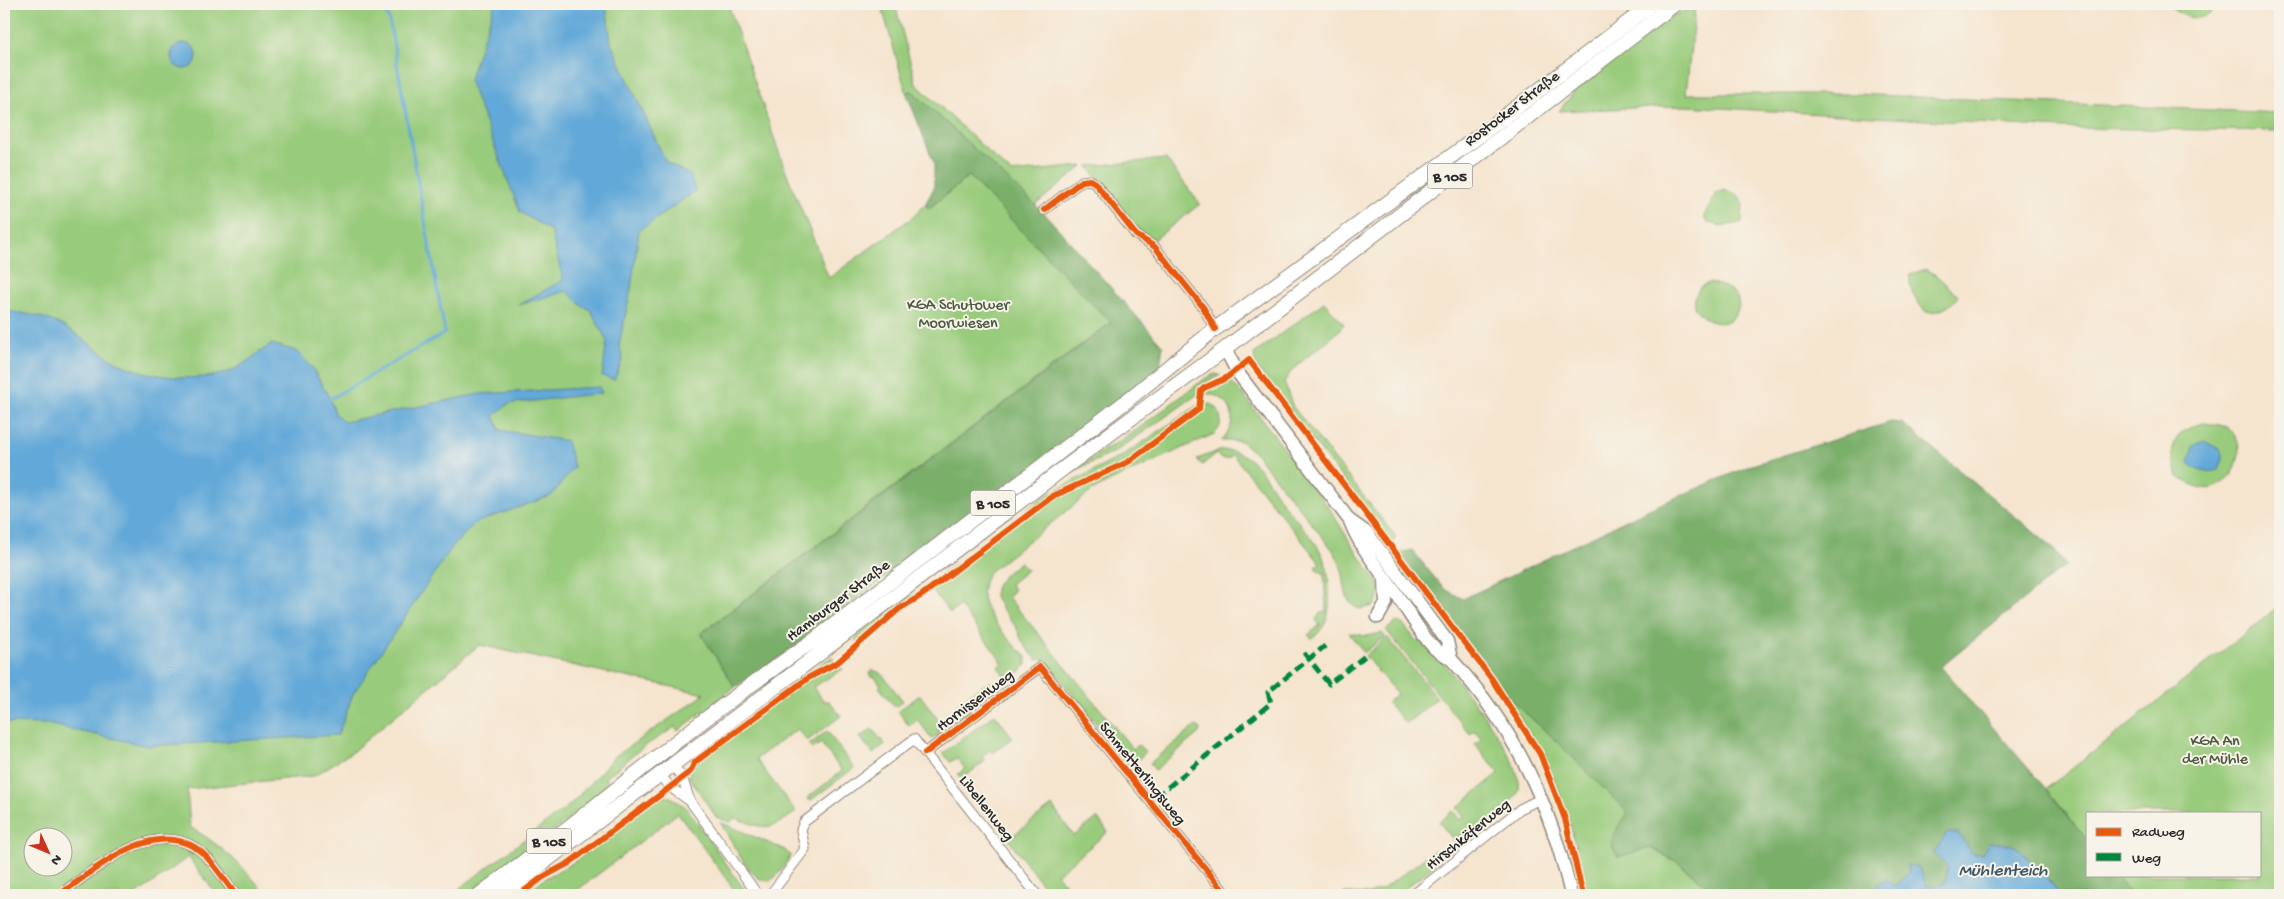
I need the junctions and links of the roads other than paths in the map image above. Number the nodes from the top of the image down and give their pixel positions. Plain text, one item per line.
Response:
1 (1652, 4) edge
2 (1675, 4) edge
3 (1044, 210) dead end
4 (1215, 329) junction
5 (1225, 349) junction
6 (1350, 521) junction
7 (1385, 577) junction
8 (1378, 617) dead end
9 (1451, 658) junction
10 (1040, 667) joint
11 (662, 752) junction
12 (925, 754) junction
13 (650, 761) junction
14 (672, 765) junction
15 (660, 774) junction
16 (1542, 798) junction
17 (690, 801) junction
18 (59, 895) edge
19 (236, 895) edge
20 (479, 895) edge
21 (502, 895) edge
22 (758, 895) edge
23 (770, 895) edge
24 (1037, 895) edge
25 (1226, 895) edge
26 (1413, 895) edge
27 (1570, 895) edge

1 - 4 main road, Rostocker Straße / B 105
2 - 5 main road, Rostocker Straße / B 105
3 - 4 street
4 - 5 main road
4 - 11 main road, Hamburger Straße / B 105
5 - 6 main road
5 - 14 main road, Hamburger Straße / B 105
6 - 7 main road
6 - 9 main road
7 - 8 main road
7 - 9 main road
9 - 16 main road
10 - 12 street, Hornissenweg
10 - 25 street, Schmetterlingsweg
11 - 13 main road, Hamburger Straße / B 105
11 - 14 main road
12 - 23 street, Libellenweg
12 - 24 street, Libellenweg
13 - 15 main road
13 - 20 main road, Hamburger Straße / B 105
14 - 15 main road, Hamburger Straße / B 105
14 - 17 street
15 - 17 street
15 - 21 main road, Hamburger Straße / B 105
16 - 26 street, Hirschkäferweg
16 - 27 main road
17 - 22 street
18 - 19 street

